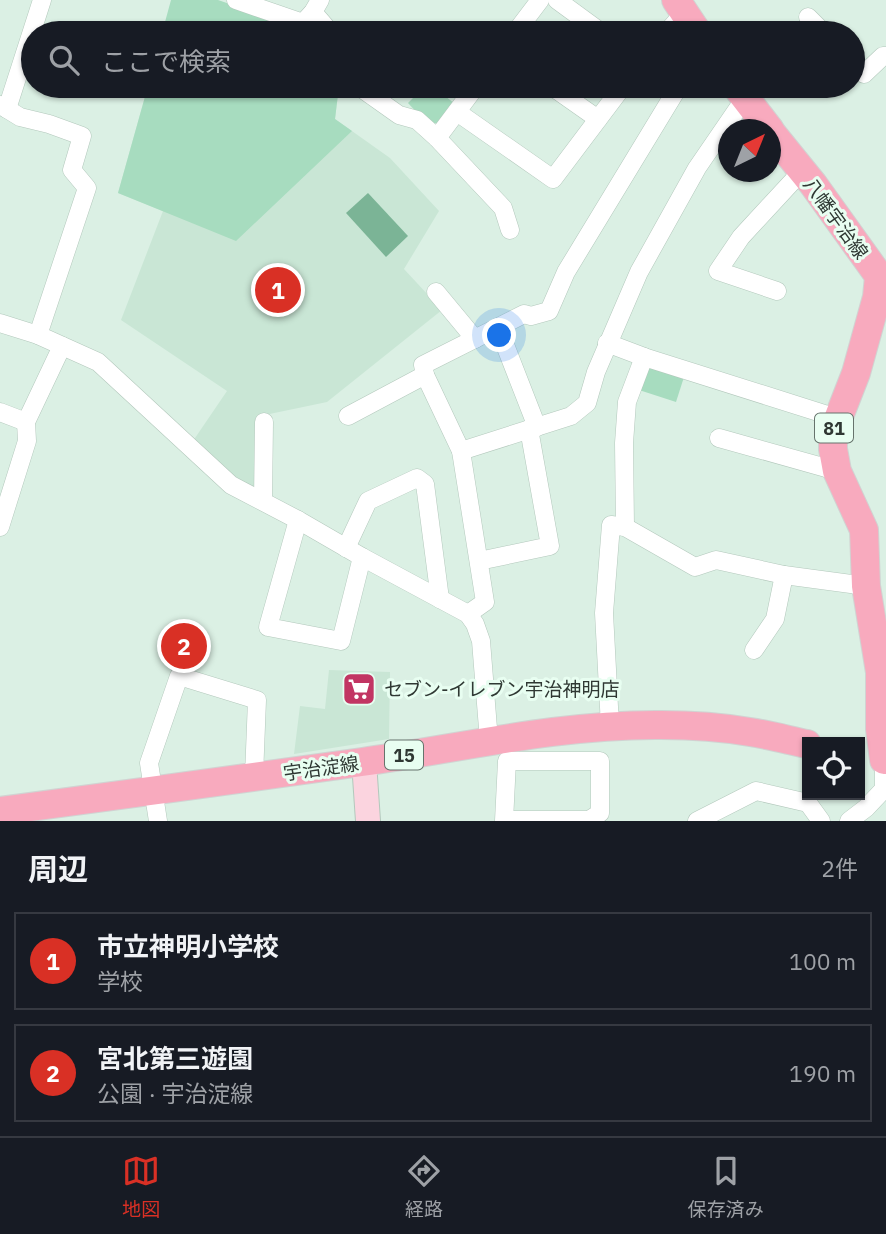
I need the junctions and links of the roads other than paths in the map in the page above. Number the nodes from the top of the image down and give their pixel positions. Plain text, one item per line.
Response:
1 (42, 0) edge
2 (236, 0) edge
3 (541, 0) edge
4 (557, 0) edge
5 (317, 6) edge
6 (808, 17) dead end
7 (35, 21) edge
8 (297, 21) edge
9 (305, 21) edge
10 (524, 21) edge
11 (586, 21) edge
12 (812, 21) edge
13 (886, 56) edge
14 (21, 59) edge
15 (865, 73) edge
16 (375, 98) edge
17 (467, 98) edge
18 (568, 98) edge
19 (614, 98) edge
20 (672, 98) edge
21 (737, 98) edge
22 (745, 98) edge
23 (4, 107) edge
24 (457, 112) junction
25 (598, 119) junction
26 (761, 119) edge
27 (437, 138) junction
28 (781, 144) edge
29 (802, 171) junction
30 (510, 230) dead end
31 (884, 273) edge
32 (777, 291) dead end
33 (446, 297) dead end
34 (0, 323) edge
35 (498, 327) junction
36 (38, 335) junction
37 (475, 339) junction
38 (607, 343) junction
39 (62, 346) junction
40 (643, 357) junction
41 (425, 375) junction
42 (0, 412) edge
43 (348, 416) dead end
44 (838, 418) junction
45 (26, 422) junction
46 (264, 422) dead end
47 (533, 428) junction
48 (719, 438) dead end
49 (461, 451) junction
50 (837, 471) junction
51 (263, 501) junction
52 (298, 520) junction
53 (0, 527) edge
54 (625, 527) junction
55 (346, 548) junction
56 (362, 558) junction
57 (479, 561) junction
58 (784, 575) junction
59 (866, 586) junction
60 (440, 599) junction
61 (468, 614) junction
62 (754, 650) dead end
63 (610, 726) junction
64 (802, 743) edge
65 (502, 747) junction
66 (877, 758) edge
67 (365, 762) junction
68 (254, 776) junction
69 (154, 791) junction
70 (13, 813) edge
71 (504, 820) edge
72 (158, 821) edge
73 (368, 821) edge
74 (697, 821) edge
75 (821, 821) edge
76 (849, 821) edge

1 - 7 street
2 - 8 street
3 - 10 street
4 - 11 street
5 - 9 street
6 - 12 street
13 - 15 street
14 - 23 street
16 - 27 street
17 - 24 street
18 - 25 street
19 - 25 street
20 - 35 street
21 - 38 street
22 - 26 main road, 八幡宇治線 / 81
23 - 36 street
24 - 25 street
24 - 27 street
27 - 30 street
28 - 29 main road, 八幡宇治線 / 81
29 - 31 main road, 八幡宇治線 / 81
29 - 32 street
31 - 44 main road, 八幡宇治線 / 81
33 - 37 street
34 - 36 street
35 - 37 street
35 - 47 street
36 - 39 street
37 - 41 street
38 - 40 street
38 - 47 street
39 - 45 street
39 - 51 street
40 - 44 street
40 - 54 street
41 - 43 street
41 - 49 street
42 - 45 street
44 - 50 main road, 八幡宇治線 / 81
45 - 53 street
46 - 51 street
47 - 49 street
47 - 57 street
48 - 50 street
49 - 57 street
50 - 59 main road, 八幡宇治線 / 81
51 - 52 street
52 - 55 street
52 - 56 street
54 - 58 street
54 - 63 street
55 - 56 street
55 - 60 street
56 - 60 street
57 - 61 street
58 - 59 street
58 - 62 street
59 - 66 main road, 八幡宇治線 / 81
60 - 61 street
61 - 65 street
63 - 64 main road, 宇治淀線 / 15
63 - 65 main road, 宇治淀線 / 15
65 - 67 main road, 宇治淀線 / 15
65 - 71 street
65 - 71 street
66 - 76 street
67 - 68 main road, 宇治淀線 / 15
67 - 73 street
68 - 69 main road, 宇治淀線 / 15
68 - 69 street
69 - 70 main road, 宇治淀線 / 15
69 - 72 street
74 - 75 street

